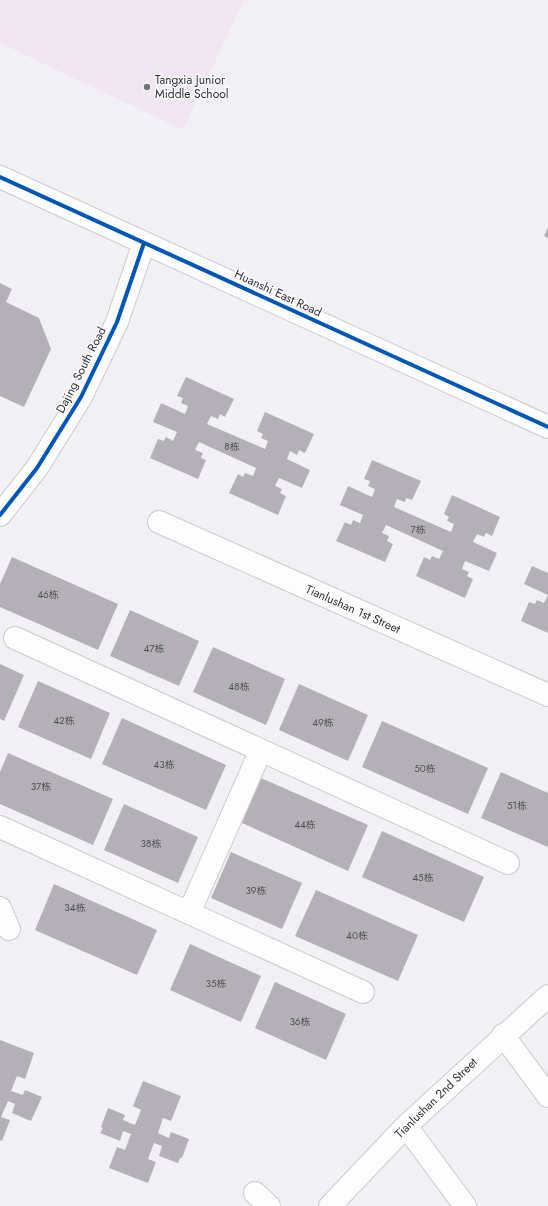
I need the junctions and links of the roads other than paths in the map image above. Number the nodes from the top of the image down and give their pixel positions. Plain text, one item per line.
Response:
1 (0, 177) edge
2 (144, 243) junction
3 (548, 427) edge
4 (0, 515) edge
5 (159, 522) dead end
6 (15, 638) dead end
7 (548, 695) edge
8 (262, 750) junction
9 (0, 828) edge
10 (508, 862) dead end
11 (0, 908) edge
12 (188, 913) junction
13 (9, 929) dead end
14 (363, 992) dead end
15 (548, 996) edge
16 (503, 1035) junction
17 (548, 1096) edge
18 (406, 1126) junction
19 (330, 1206) edge
20 (465, 1206) edge

1 - 2 street, Huanshi East Road
2 - 3 street, Huanshi East Road
2 - 4 street, Dajing South Road
5 - 7 street, Tianlushan 1st Street
6 - 8 street
8 - 10 street
8 - 12 street
9 - 12 street
11 - 13 street
12 - 14 street
15 - 16 street, Tianlushan 2nd Street
16 - 17 street
16 - 18 street, Tianlushan 2nd Street
18 - 19 street, Tianlushan 2nd Street
18 - 20 street

